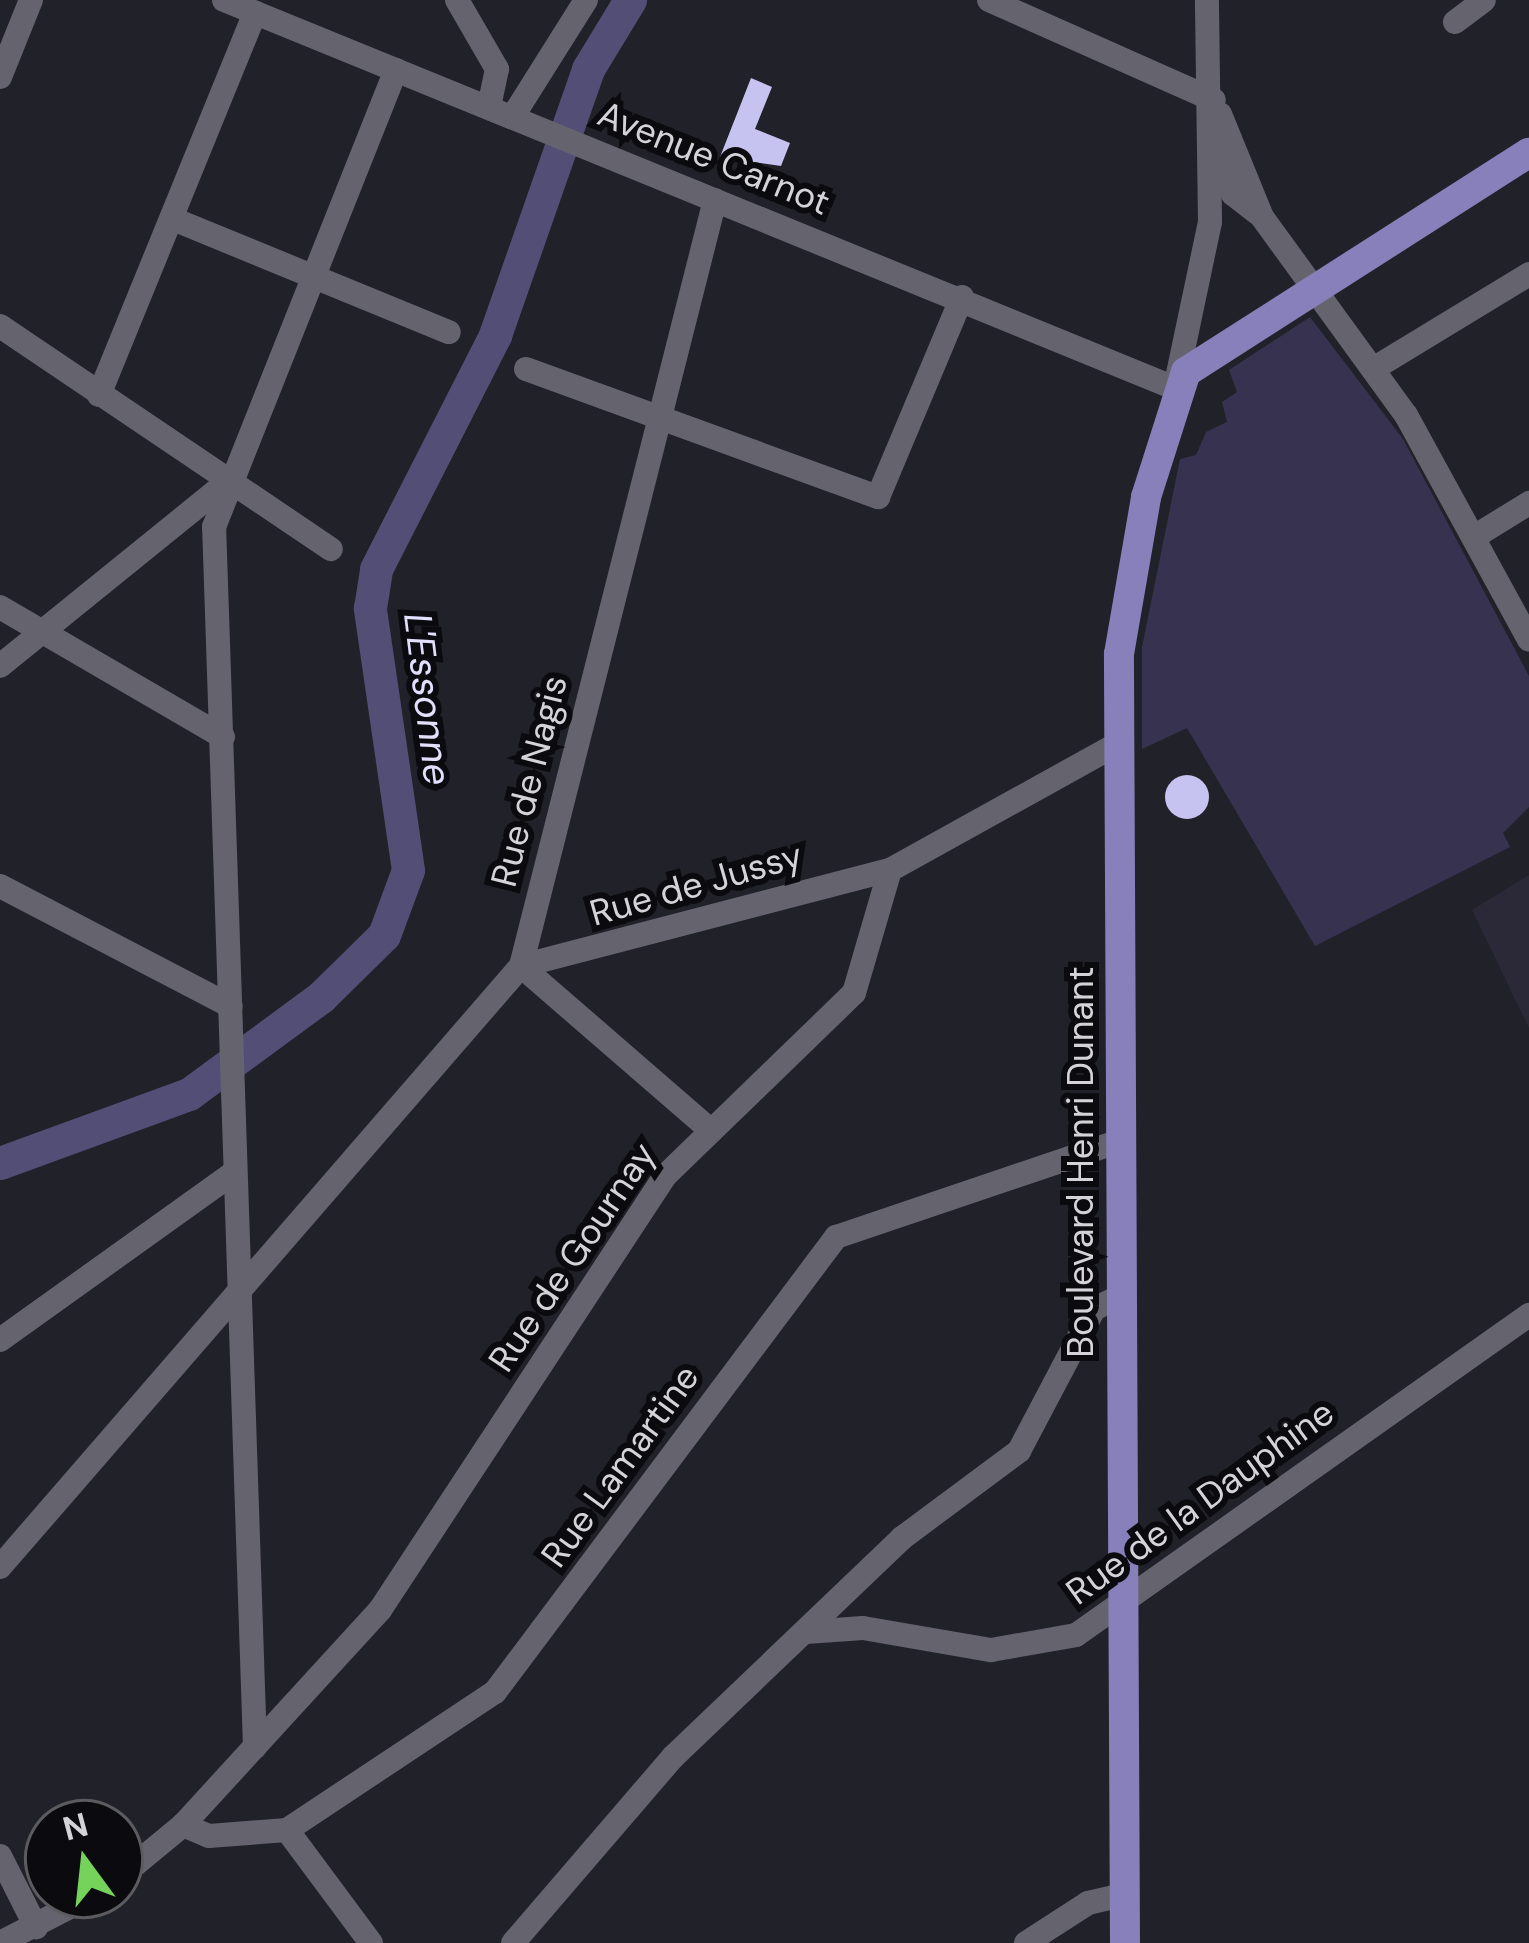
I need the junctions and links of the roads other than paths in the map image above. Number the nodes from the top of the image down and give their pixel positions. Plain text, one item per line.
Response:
1 (32, 0) edge
2 (224, 0) edge
3 (457, 0) edge
4 (586, 0) edge
5 (989, 0) edge
6 (1207, 0) edge
7 (1484, 0) edge
8 (255, 13) junction
9 (1455, 22) dead end
10 (396, 70) junction
11 (0, 77) edge
12 (1214, 100) junction
13 (514, 112) junction
14 (1215, 140) junction
15 (1529, 153) edge
16 (1234, 194) junction
17 (715, 200) junction
18 (1262, 217) junction
19 (172, 219) junction
20 (1210, 221) junction
21 (1529, 274) edge
22 (313, 278) junction
23 (1320, 285) junction
24 (962, 298) junction
25 (0, 326) edge
26 (449, 332) dead end
27 (1196, 347) junction
28 (526, 369) dead end
29 (1373, 369) junction
30 (1175, 388) junction
31 (99, 394) junction
32 (654, 422) junction
33 (226, 482) junction
34 (1529, 503) edge
35 (1474, 537) junction
36 (331, 549) dead end
37 (0, 607) edge
38 (42, 633) junction
39 (1529, 640) edge
40 (0, 666) edge
41 (223, 737) junction
42 (1119, 743) junction
43 (890, 870) junction
44 (0, 886) edge
45 (521, 966) junction
46 (232, 1018) junction
47 (708, 1128) junction
48 (1120, 1141) junction
49 (235, 1172) junction
50 (240, 1289) junction
51 (1119, 1297) junction
52 (1529, 1315) edge
53 (0, 1340) edge
54 (0, 1568) edge
55 (1122, 1604) junction
56 (806, 1632) junction
57 (255, 1747) junction
58 (183, 1826) junction
59 (286, 1830) junction
60 (0, 1856) edge
61 (144, 1858) edge
62 (1124, 1895) junction
63 (50, 1919) edge
64 (36, 1927) junction
65 (0, 1942) edge
66 (371, 1943) edge
67 (513, 1943) edge
68 (1026, 1943) edge
69 (1125, 1943) edge

1 - 11 street
2 - 8 street, Avenue Carnot
3 - 13 street
4 - 13 street
5 - 12 street
6 - 12 street
7 - 9 street
8 - 10 street, Avenue Carnot
8 - 19 street
10 - 13 street, Avenue Carnot
10 - 22 street
12 - 14 street
12 - 18 street
13 - 17 street, Avenue Carnot
14 - 16 street
14 - 20 street
15 - 23 main road
16 - 18 street
16 - 20 street
17 - 24 street, Avenue Carnot
17 - 32 street, Rue de Nagis
18 - 23 street
19 - 22 street
19 - 31 street
20 - 27 street
21 - 29 street
22 - 26 street
22 - 33 street
23 - 27 main road
23 - 29 street
24 - 30 street, Avenue Carnot
24 - 32 street
25 - 31 street
27 - 30 main road
28 - 32 street
29 - 35 street
30 - 42 main road, Boulevard Henri Dunant
31 - 33 street
32 - 45 street, Rue de Nagis
33 - 36 street
33 - 38 street
33 - 41 street
34 - 35 street
35 - 39 street
37 - 38 street
38 - 40 street
38 - 41 street
41 - 46 street
42 - 43 street
42 - 48 main road, Boulevard Henri Dunant
43 - 45 street, Rue de Jussy
43 - 47 street, Rue de Gournay
44 - 46 street
45 - 47 street
45 - 50 street, Rue de Nagis
46 - 49 street
47 - 57 street, Rue de Gournay
48 - 51 main road, Boulevard Henri Dunant
48 - 59 street, Rue Lamartine
49 - 50 street
49 - 53 street
50 - 54 street, Rue de Nagis
50 - 57 street
51 - 55 main road, Boulevard Henri Dunant
51 - 56 street
52 - 55 street, Rue de la Dauphine
55 - 56 street, Rue de la Dauphine
55 - 62 main road, Boulevard Henri Dunant
56 - 67 street
57 - 58 street, Rue de Gournay
58 - 59 street, Rue Lamartine
58 - 61 street, Rue de Gournay
59 - 66 street
60 - 64 street
62 - 68 street
62 - 69 main road, Boulevard Henri Dunant
63 - 64 street
64 - 65 street

